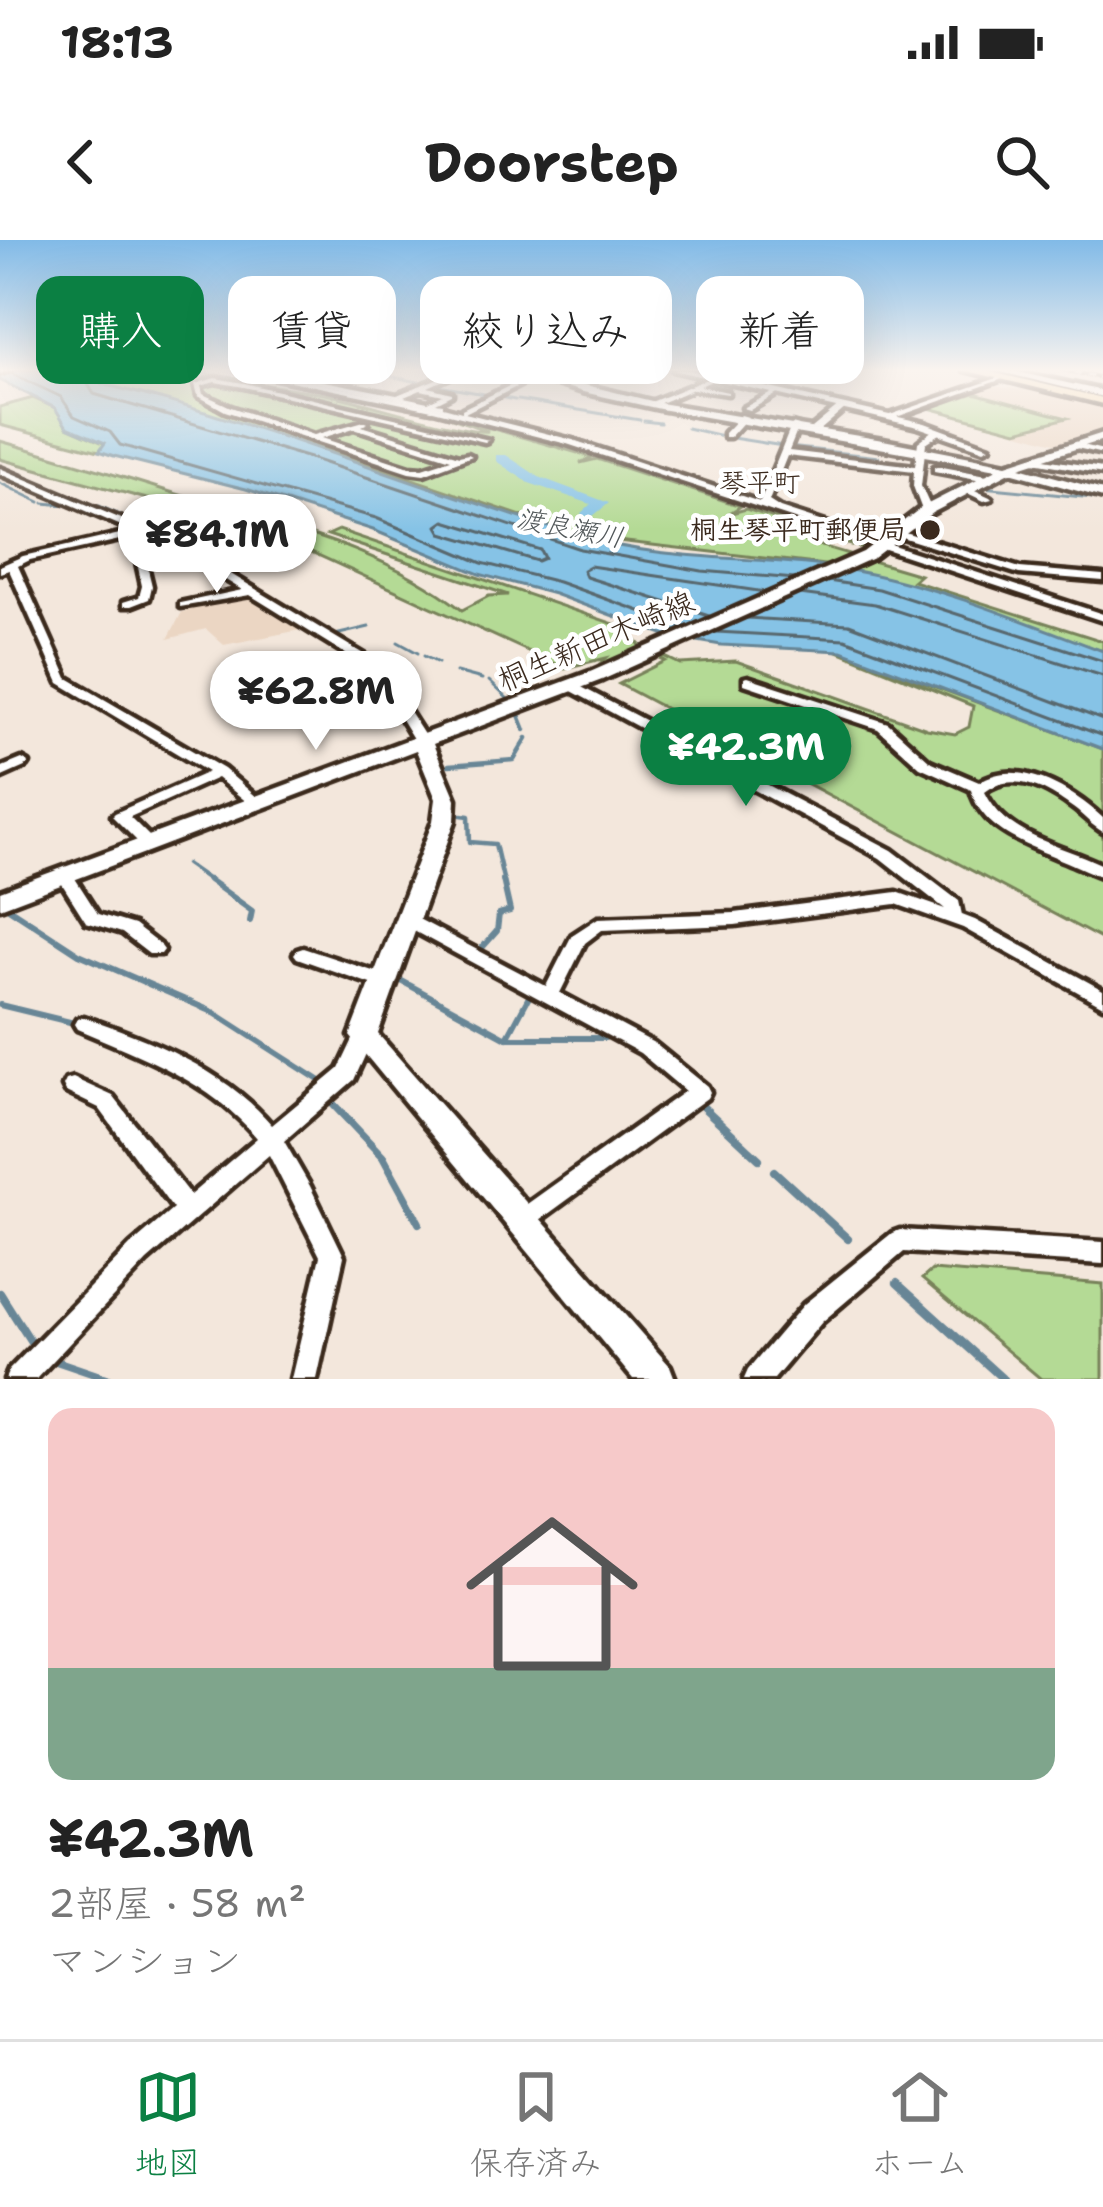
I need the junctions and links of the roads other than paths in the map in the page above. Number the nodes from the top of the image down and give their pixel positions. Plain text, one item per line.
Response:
1 (271, 423) edge
2 (372, 423) edge
3 (420, 423) edge
4 (501, 423) edge
5 (736, 423) edge
6 (785, 423) edge
7 (823, 423) edge
8 (910, 423) edge
9 (795, 426) junction
10 (441, 428) junction
11 (354, 430) junction
12 (815, 430) junction
13 (937, 431) junction
14 (727, 435) dead end
15 (1103, 436) edge
16 (312, 438) junction
17 (485, 440) dead end
18 (403, 442) junction
19 (1075, 445) junction
20 (921, 448) junction
21 (1103, 452) edge
22 (783, 453) junction
23 (421, 458) dead end
24 (1031, 458) junction
25 (1014, 465) junction
26 (916, 469) junction
27 (937, 470) dead end
28 (0, 471) edge
29 (1103, 471) edge
30 (987, 478) junction
31 (966, 489) junction
32 (1103, 494) edge
33 (987, 499) dead end
34 (927, 510) junction
35 (788, 514) junction
36 (145, 531) junction
37 (898, 533) junction
38 (177, 546) junction
39 (877, 549) junction
40 (6, 567) edge
41 (1103, 578) edge
42 (254, 591) junction
43 (127, 604) dead end
44 (184, 604) dead end
45 (1103, 618) edge
46 (748, 681) dead end
47 (572, 686) junction
48 (423, 744) junction
49 (22, 763) dead end
50 (219, 772) junction
51 (0, 774) edge
52 (979, 788) junction
53 (258, 804) junction
54 (1103, 827) edge
55 (149, 844) junction
56 (1103, 872) edge
57 (65, 876) junction
58 (0, 900) edge
59 (953, 917) junction
60 (405, 920) junction
61 (155, 950) dead end
62 (303, 954) dead end
63 (382, 981) junction
64 (550, 995) junction
65 (1103, 998) edge
66 (84, 1024) dead end
67 (364, 1036) junction
68 (74, 1086) dead end
69 (271, 1140) junction
70 (188, 1211) junction
71 (521, 1221) junction
72 (1103, 1253) edge
73 (18, 1379) edge
74 (304, 1379) edge
75 (657, 1379) edge
76 (757, 1379) edge

1 - 16 street
2 - 11 street
3 - 10 street
4 - 35 street
5 - 14 street
6 - 9 street
7 - 12 street
8 - 13 street
9 - 12 street
9 - 22 street
10 - 17 street
10 - 18 street
11 - 16 street
11 - 18 street
12 - 20 street
13 - 20 street
13 - 24 street
15 - 19 street, 桐生新田木崎線
16 - 18 street
18 - 23 street
19 - 21 street
19 - 24 street, 桐生新田木崎線
20 - 25 street
20 - 26 street
22 - 26 street
22 - 35 street
24 - 25 street, 桐生新田木崎線
24 - 29 street
25 - 30 street, 桐生新田木崎線
25 - 32 street
26 - 34 street
27 - 30 street
28 - 36 street
30 - 31 street, 桐生新田木崎線
31 - 33 street
31 - 34 street, 桐生新田木崎線
34 - 37 street, 桐生新田木崎線
35 - 39 street
36 - 38 street
36 - 40 street
37 - 39 street, 桐生新田木崎線
37 - 41 street
38 - 42 street
38 - 43 street
39 - 45 street
39 - 47 street, 桐生新田木崎線
40 - 50 street
42 - 44 street
42 - 48 street
46 - 52 street
47 - 48 street, 桐生新田木崎線
47 - 59 street
48 - 53 street, 桐生新田木崎線
48 - 60 street
49 - 51 street
50 - 53 street
50 - 55 street
52 - 54 street
52 - 56 street
53 - 55 street, 桐生新田木崎線
55 - 57 street, 桐生新田木崎線
57 - 58 street, 桐生新田木崎線
57 - 61 street
59 - 64 street
59 - 65 street
60 - 63 street
60 - 64 street
62 - 63 street
63 - 67 street
64 - 71 street
66 - 69 street
67 - 69 street
67 - 71 street
68 - 70 street
69 - 70 street
69 - 74 street
70 - 73 street
71 - 75 street
72 - 76 street

